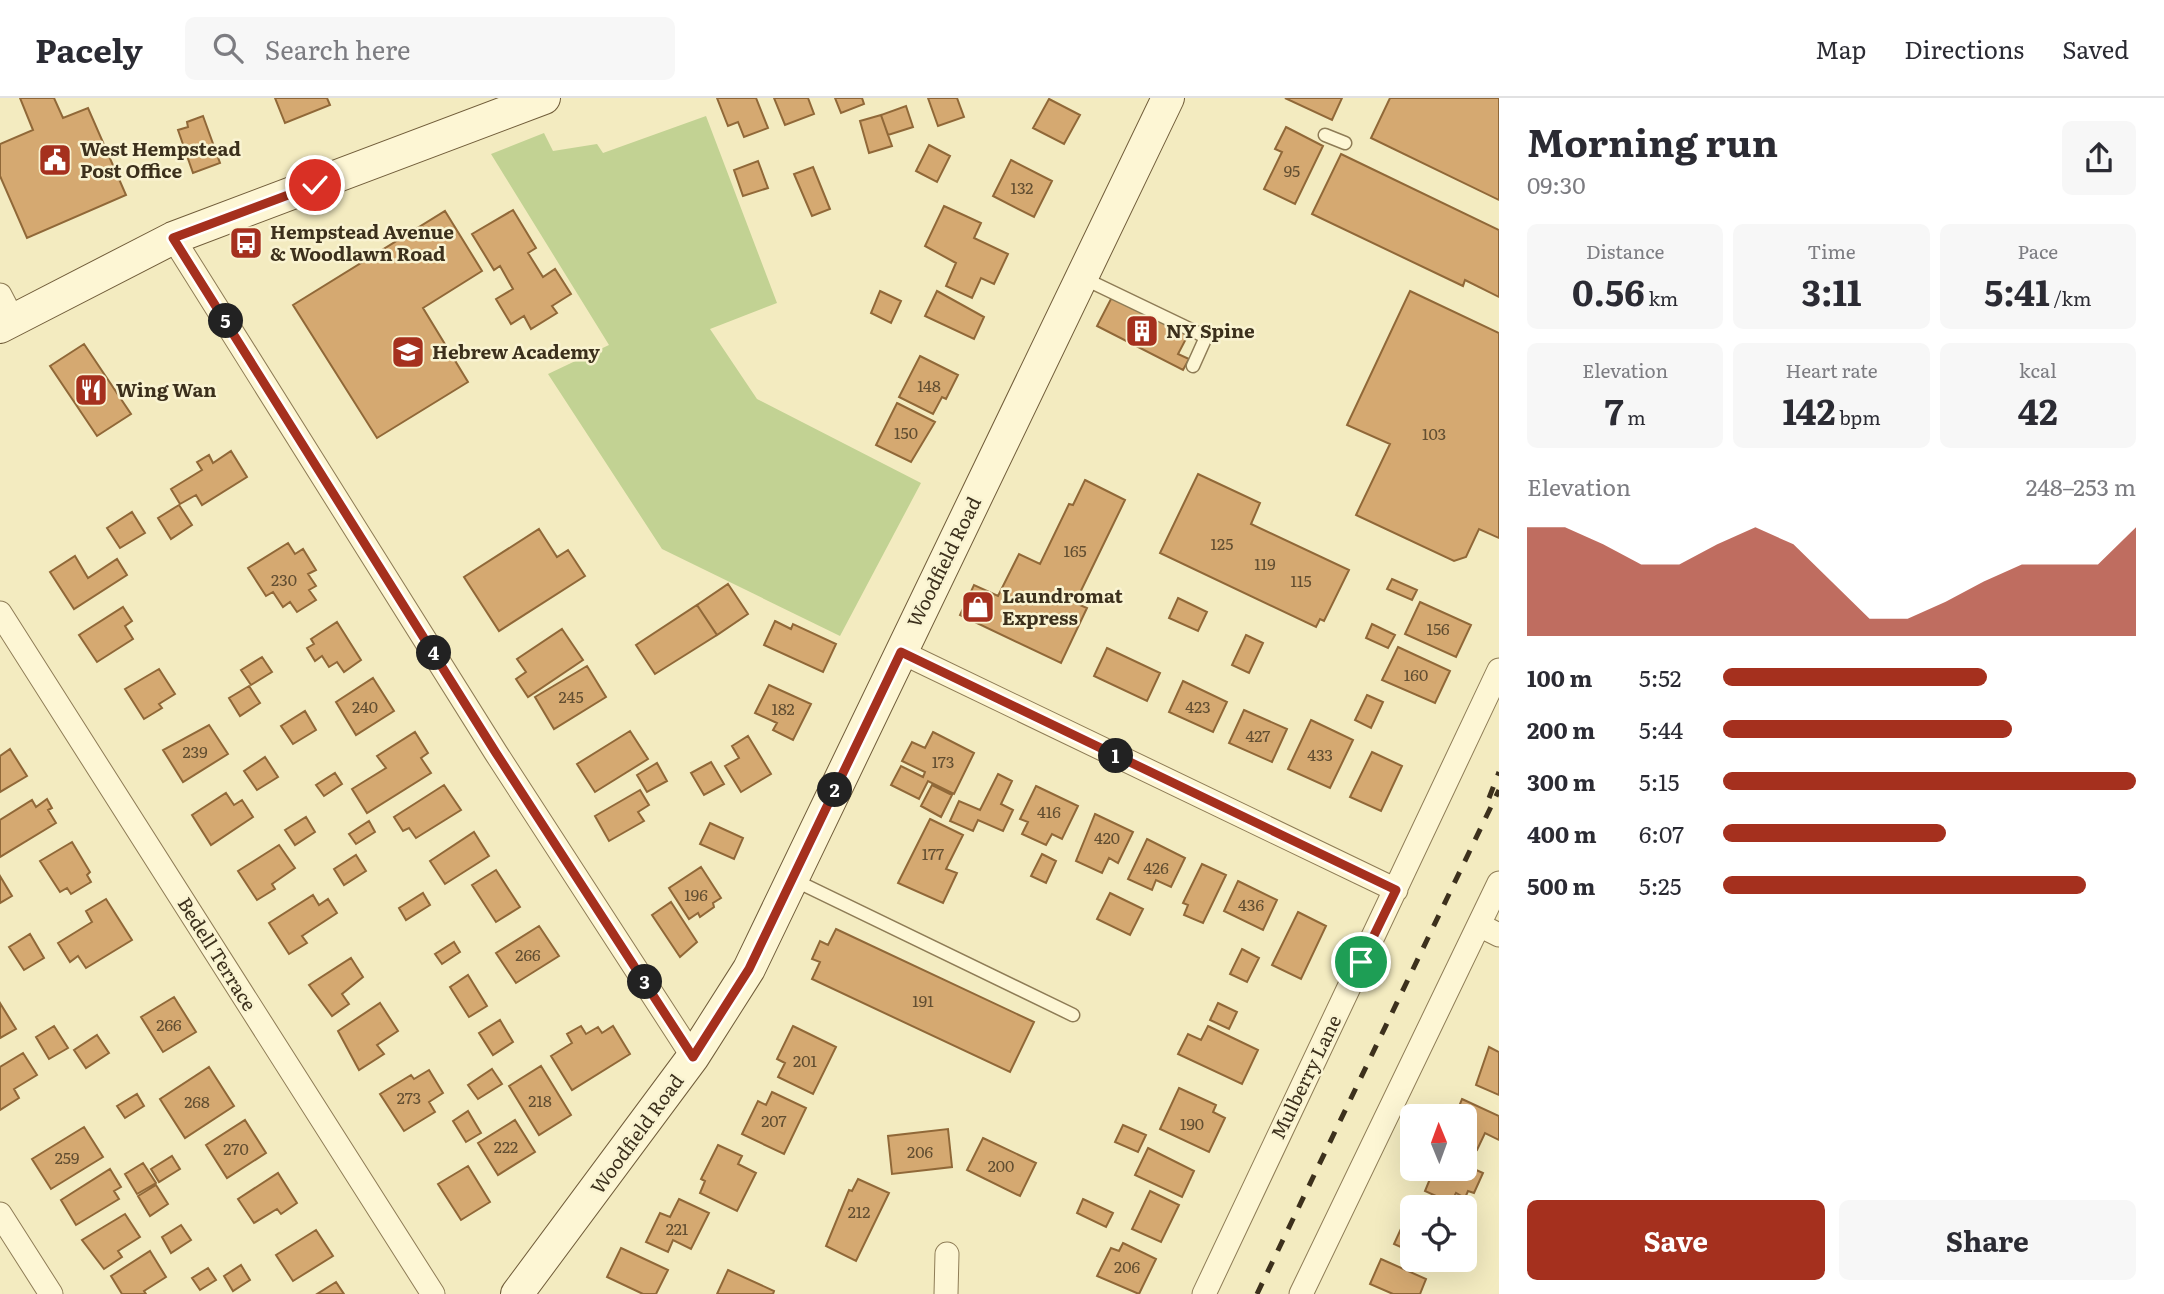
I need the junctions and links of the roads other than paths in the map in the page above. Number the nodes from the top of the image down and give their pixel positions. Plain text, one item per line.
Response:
1 (544, 98) edge
2 (1168, 98) edge
3 (1325, 135) dead end
4 (1345, 143) dead end
5 (173, 238) junction
6 (1082, 278) junction
7 (4, 314) edge
8 (1193, 366) dead end
9 (0, 613) edge
10 (901, 652) junction
11 (1499, 670) edge
12 (792, 879) junction
13 (1499, 883) edge
14 (1396, 890) junction
15 (1489, 930) edge
16 (1073, 1015) dead end
17 (693, 1057) junction
18 (0, 1214) edge
19 (947, 1254) dead end
20 (51, 1294) edge
21 (433, 1294) edge
22 (517, 1294) edge
23 (946, 1294) edge
24 (1204, 1294) edge
25 (1301, 1294) edge

1 - 5 main road
2 - 6 main road, Woodfield Road
3 - 4 lane
5 - 7 main road
5 - 17 street
6 - 8 lane
6 - 10 main road, Woodfield Road
9 - 21 street, Bedell Terrace
10 - 12 main road, Woodfield Road
10 - 14 street
11 - 14 street, Mulberry Lane
12 - 16 lane
12 - 17 main road, Woodfield Road
13 - 15 street
14 - 24 street, Mulberry Lane
15 - 25 street
17 - 22 main road, Woodfield Road
18 - 20 street
19 - 23 street

